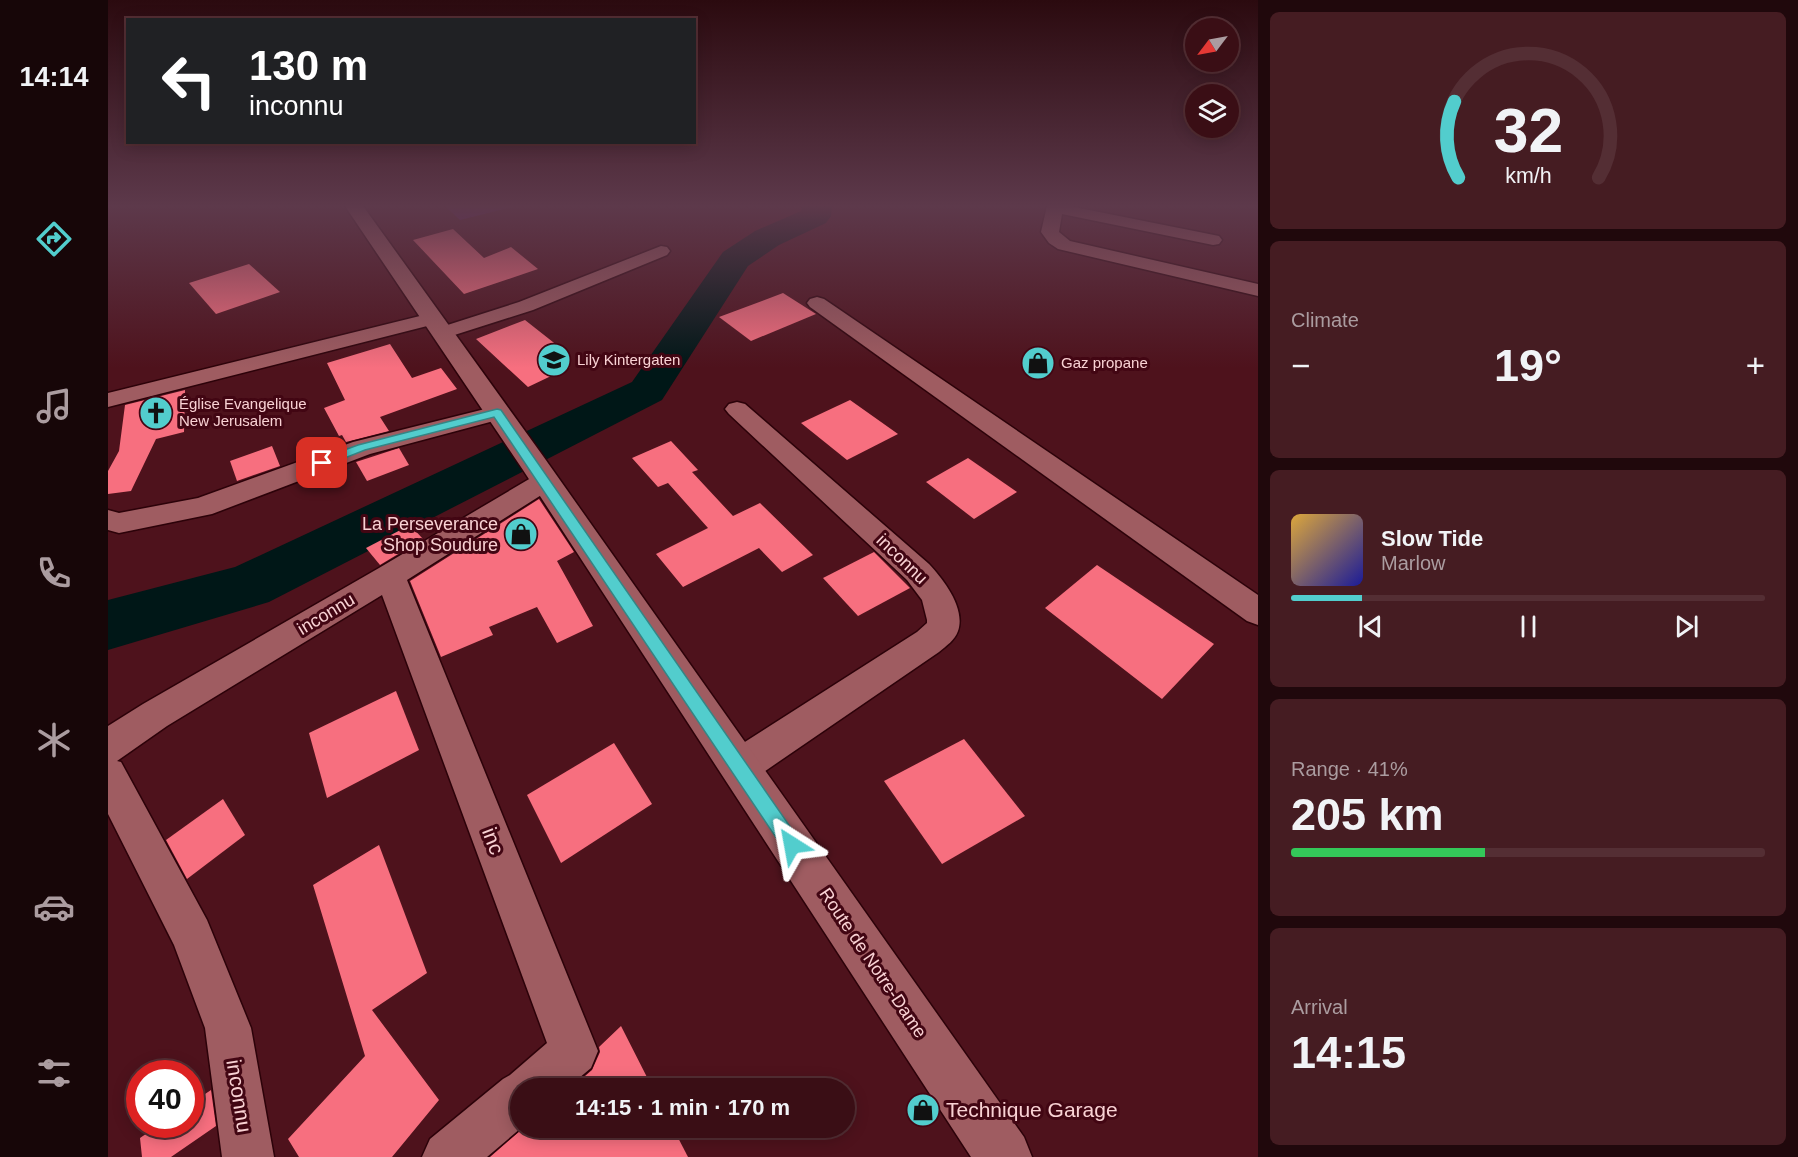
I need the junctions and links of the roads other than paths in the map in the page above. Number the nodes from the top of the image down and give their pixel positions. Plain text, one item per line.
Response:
1 (391, 260) edge
2 (637, 260) edge
3 (1129, 260) edge
4 (1258, 290) edge
5 (817, 303) dead end
6 (437, 326) junction
7 (108, 400) edge
8 (738, 409) dead end
9 (502, 420) junction
10 (539, 472) junction
11 (108, 520) edge
12 (390, 576) junction
13 (1258, 612) edge
14 (108, 747) edge
15 (739, 766) junction
16 (108, 775) edge
17 (542, 1078) edge
18 (510, 1104) edge
19 (248, 1157) edge
20 (448, 1157) edge
21 (1004, 1157) edge

1 - 6 street, Route de Notre-Dame
2 - 6 street
3 - 4 street
5 - 13 street
6 - 7 street
6 - 9 street, Route de Notre-Dame
8 - 15 street, inconnu
9 - 10 street, Route de Notre-Dame
9 - 11 street
10 - 12 street, inconnu
10 - 15 street, Route de Notre-Dame
12 - 14 street, inconnu
12 - 17 street, inc
15 - 21 street, Route de Notre-Dame
16 - 19 street, inconnu
18 - 20 street

